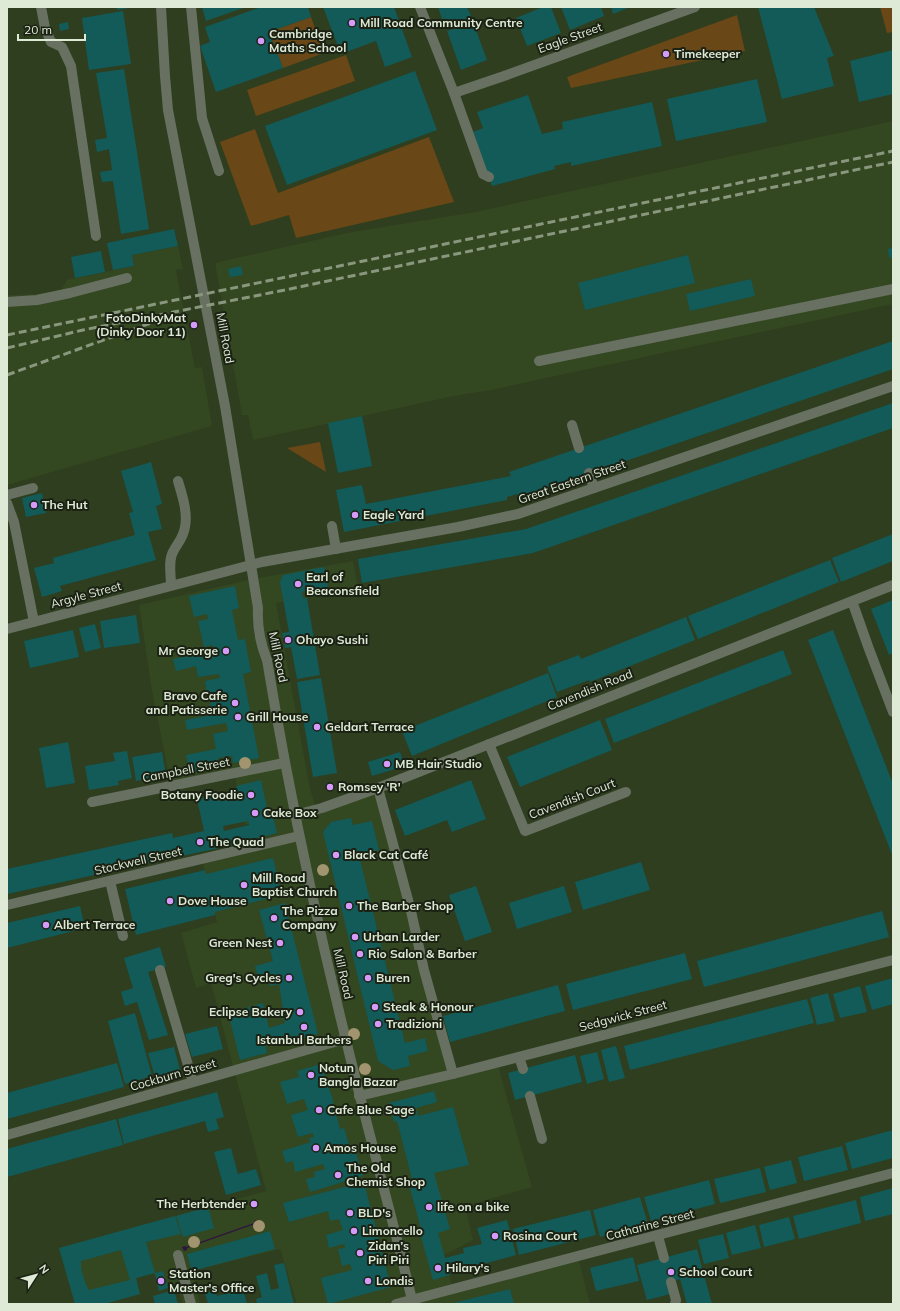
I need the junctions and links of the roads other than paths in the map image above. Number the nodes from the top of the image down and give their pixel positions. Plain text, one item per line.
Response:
1 (41, 7) edge
2 (161, 7) edge
3 (191, 7) edge
4 (420, 7) edge
5 (695, 7) edge
6 (454, 93) junction
7 (218, 171) dead end
8 (489, 177) dead end
9 (96, 236) dead end
10 (127, 278) dead end
11 (893, 289) edge
12 (7, 302) edge
13 (539, 361) dead end
14 (893, 386) edge
15 (572, 425) dead end
16 (579, 448) dead end
17 (589, 474) dead end
18 (178, 481) dead end
19 (33, 488) dead end
20 (594, 488) junction
21 (7, 495) edge
22 (7, 503) edge
23 (332, 526) dead end
24 (336, 549) junction
25 (250, 565) junction
26 (171, 585) junction
27 (893, 585) edge
28 (852, 601) junction
29 (34, 622) junction
30 (7, 629) edge
31 (893, 712) edge
32 (489, 744) junction
33 (284, 763) junction
34 (378, 788) junction
35 (626, 792) dead end
36 (92, 802) dead end
37 (295, 815) junction
38 (299, 836) junction
39 (110, 881) junction
40 (7, 905) edge
41 (123, 936) dead end
42 (893, 960) edge
43 (160, 970) dead end
44 (345, 1040) junction
45 (519, 1057) junction
46 (523, 1069) dead end
47 (453, 1074) junction
48 (193, 1082) junction
49 (360, 1096) junction
50 (530, 1096) dead end
51 (7, 1135) edge
52 (542, 1139) dead end
53 (893, 1173) edge
54 (658, 1236) junction
55 (178, 1255) dead end
56 (664, 1258) dead end
57 (670, 1282) dead end
58 (413, 1302) edge
59 (191, 1304) edge
60 (396, 1304) edge
61 (675, 1304) edge

1 - 9 street
2 - 25 street, Mill Road
3 - 7 street
4 - 6 street
5 - 6 street, Eagle Street
6 - 8 street
10 - 12 street
11 - 13 street
14 - 20 street, Great Eastern Street
15 - 16 street
17 - 20 street
18 - 26 street
19 - 21 street
20 - 24 street, Great Eastern Street
22 - 29 street
23 - 24 street
24 - 25 street, Great Eastern Street
25 - 26 street, Argyle Street
25 - 33 street, Mill Road
26 - 29 street, Argyle Street
27 - 28 street, Cavendish Road
28 - 31 street
28 - 32 street, Cavendish Road
29 - 30 street, Argyle Street
32 - 34 street, Cavendish Road
32 - 35 street, Cavendish Court
33 - 36 street, Campbell Street
33 - 37 street, Mill Road
34 - 37 street, Cavendish Road
34 - 47 street
37 - 38 street, Mill Road
38 - 39 street, Stockwell Street
38 - 44 street, Mill Road
39 - 40 street, Stockwell Street
39 - 41 street
42 - 45 street, Sedgwick Street
43 - 48 street
44 - 48 street, Cockburn Street
44 - 49 street, Mill Road
45 - 46 street
45 - 47 street, Sedgwick Street
47 - 49 street, Sedgwick Street
48 - 51 street, Cockburn Street
49 - 58 street, Mill Road
50 - 52 street
53 - 54 street, Catharine Street
54 - 56 street
54 - 58 street, Catharine Street
55 - 59 street
57 - 61 street
58 - 60 street, Catharine Street

